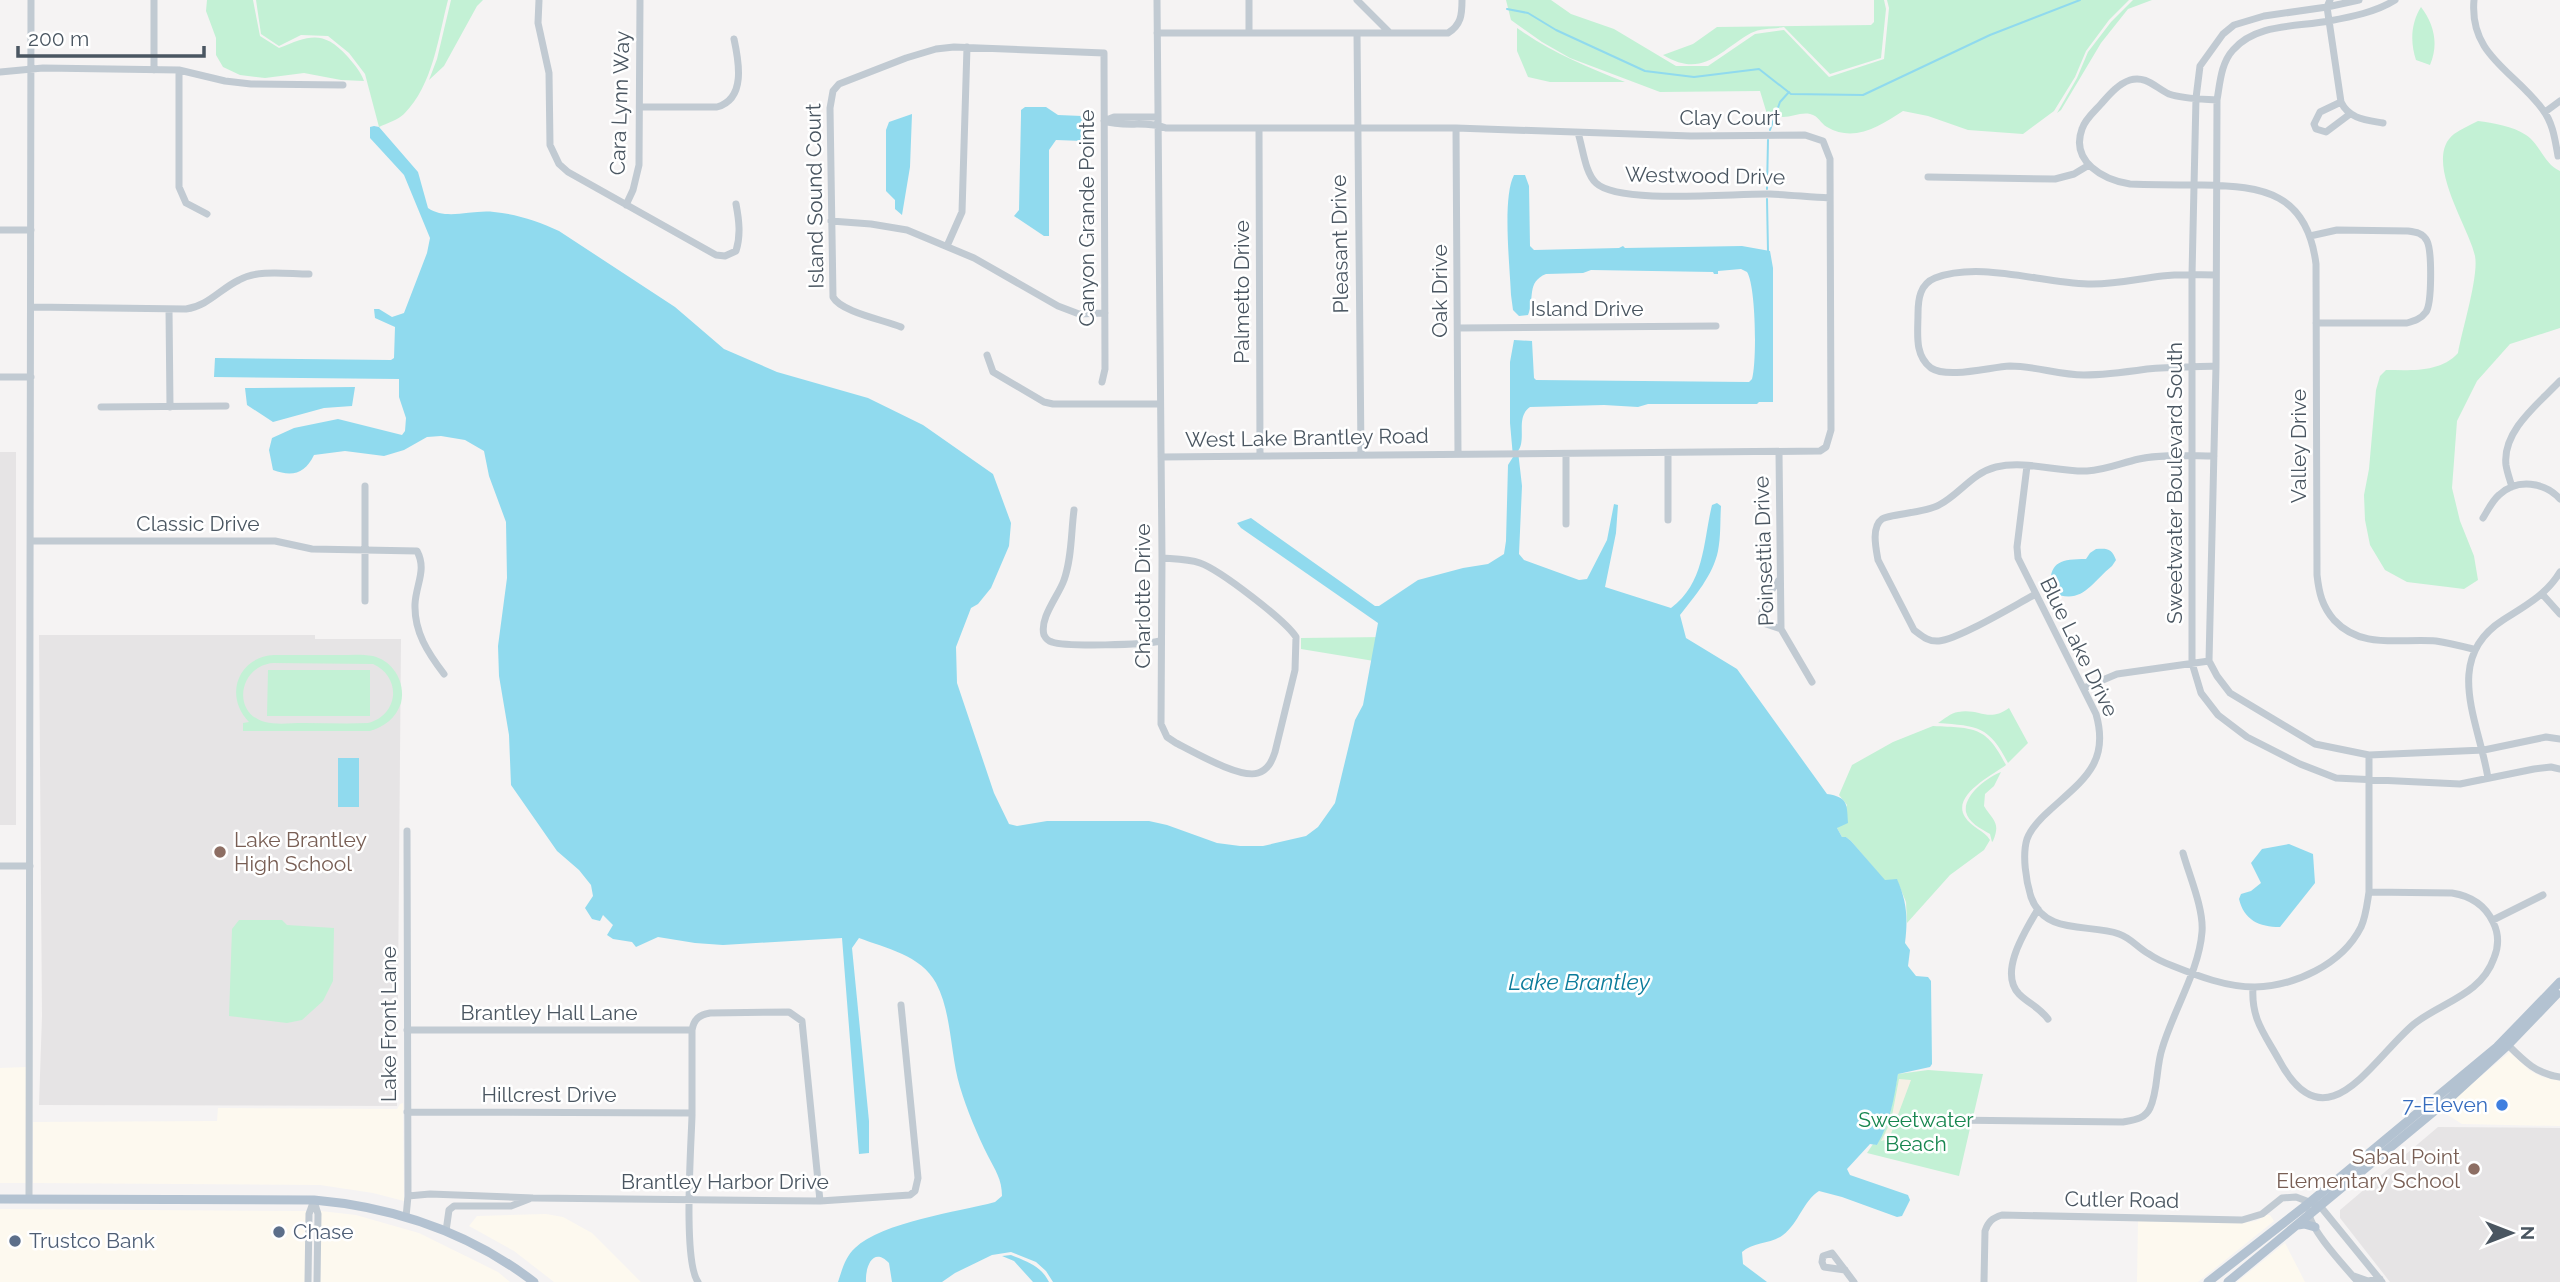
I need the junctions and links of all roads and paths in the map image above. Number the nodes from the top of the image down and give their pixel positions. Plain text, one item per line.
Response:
1 (31, 0) edge
2 (154, 0) edge
3 (539, 0) edge
4 (640, 0) edge
5 (1157, 0) edge
6 (1249, 0) edge
7 (1357, 0) edge
8 (1462, 0) edge
9 (2320, 0) edge
10 (2358, 0) edge
11 (2395, 0) edge
12 (2474, 0) edge
13 (2329, 4) edge
14 (2329, 22) junction
15 (1390, 32) junction
16 (1157, 33) junction
17 (1249, 33) junction
18 (1357, 33) junction
19 (734, 39) dead end
20 (967, 47) junction
21 (1104, 53) joint
22 (154, 69) junction
23 (31, 70) junction
24 (179, 70) junction
25 (0, 72) edge
26 (344, 85) dead end
27 (2196, 98) junction
28 (2217, 100) junction
29 (2560, 101) edge
30 (2341, 102) junction
31 (640, 107) junction
32 (2545, 112) junction
33 (2350, 114) junction
34 (1104, 121) junction
35 (1158, 121) junction
36 (2383, 123) dead end
37 (1356, 127) junction
38 (1456, 128) junction
39 (1259, 129) junction
40 (1578, 133) junction
41 (2558, 156) dead end
42 (2088, 165) junction
43 (1928, 177) dead end
44 (2195, 185) junction
45 (2217, 185) junction
46 (1829, 198) junction
47 (736, 204) dead end
48 (626, 205) junction
49 (207, 214) dead end
50 (831, 221) junction
51 (0, 230) edge
52 (31, 230) junction
53 (2310, 236) junction
54 (947, 246) junction
55 (309, 274) dead end
56 (2192, 275) junction
57 (2215, 275) junction
58 (32, 307) junction
59 (169, 309) junction
60 (1105, 313) junction
61 (2316, 323) junction
62 (1716, 326) dead end
63 (901, 327) dead end
64 (1458, 328) junction
65 (987, 355) dead end
66 (2216, 366) junction
67 (2192, 367) junction
68 (0, 377) edge
69 (32, 377) junction
70 (1102, 382) dead end
71 (2560, 382) edge
72 (1160, 404) junction
73 (226, 406) dead end
74 (101, 407) dead end
75 (170, 407) junction
76 (1779, 452) junction
77 (1668, 453) junction
78 (1458, 454) junction
79 (1566, 454) junction
80 (1260, 455) junction
81 (1361, 455) junction
82 (2192, 456) junction
83 (2214, 456) junction
84 (1161, 457) junction
85 (2027, 466) junction
86 (365, 486) dead end
87 (2512, 487) junction
88 (2560, 499) edge
89 (1074, 510) dead end
90 (2483, 518) dead end
91 (1668, 520) dead end
92 (1566, 524) dead end
93 (31, 541) junction
94 (365, 550) junction
95 (1162, 558) junction
96 (2560, 572) edge
97 (1779, 579) junction
98 (2036, 594) junction
99 (2543, 595) junction
100 (365, 601) dead end
101 (2560, 614) edge
102 (1781, 629) junction
103 (1160, 641) junction
104 (2473, 649) junction
105 (2209, 661) junction
106 (2192, 663) junction
107 (444, 674) dead end
108 (1812, 682) dead end
109 (2084, 688) junction
110 (2560, 740) edge
111 (2484, 750) junction
112 (2369, 755) junction
113 (2560, 769) edge
114 (2488, 778) junction
115 (2369, 780) junction
116 (407, 831) dead end
117 (2183, 853) dead end
118 (0, 866) edge
119 (30, 866) junction
120 (2369, 891) junction
121 (2543, 895) dead end
122 (2038, 909) junction
123 (2493, 920) junction
124 (2191, 973) junction
125 (2560, 982) edge
126 (2253, 987) junction
127 (2560, 990) edge
128 (901, 1005) dead end
129 (2048, 1019) dead end
130 (407, 1030) junction
131 (692, 1030) junction
132 (2506, 1043) junction
133 (2560, 1077) edge
134 (407, 1112) junction
135 (692, 1113) junction
136 (1948, 1120) dead end
137 (408, 1196) junction
138 (533, 1198) junction
139 (0, 1199) edge
140 (29, 1199) junction
141 (314, 1200) junction
142 (689, 1201) junction
143 (820, 1202) junction
144 (2309, 1203) junction
145 (2320, 1206) junction
146 (2308, 1216) junction
147 (405, 1217) junction
148 (2296, 1226) junction
149 (2315, 1227) junction
150 (446, 1231) junction
151 (1845, 1270) dead end
152 (2219, 1273) junction
153 (2351, 1274) junction
154 (2381, 1281) edge
155 (308, 1282) edge
156 (317, 1282) edge
157 (534, 1282) edge
158 (698, 1282) edge
159 (1854, 1282) edge
160 (1984, 1282) edge
161 (2208, 1282) edge
162 (2227, 1282) edge
163 (2358, 1282) edge

1 - 23 street
2 - 22 street
3 - 48 street
4 - 31 street, Cara Lynn Way
5 - 16 street, West Lake Brantley Road
6 - 17 street
7 - 15 street
8 - 15 street
9 - 13 street
10 - 13 street, Sweetwater Boulevard South
11 - 14 street, Sweetwater Boulevard South
12 - 32 street
13 - 14 street
13 - 27 street, Sweetwater Boulevard South
14 - 28 street, Sweetwater Boulevard South
14 - 30 street
15 - 18 street
16 - 17 street
16 - 35 street, West Lake Brantley Road
17 - 18 street
18 - 37 street, Pleasant Drive
19 - 31 street
20 - 21 street, Island Sound Court
20 - 50 street, Island Sound Court
20 - 54 street
21 - 34 street, Canyon Grande Pointe
22 - 23 street
22 - 24 street
23 - 25 street
23 - 52 street
24 - 26 street
24 - 49 street
27 - 28 street
27 - 42 street
27 - 44 street, Sweetwater Boulevard South
28 - 45 street, Sweetwater Boulevard South
29 - 32 street
30 - 33 street
30 - 33 street
31 - 48 street, Cara Lynn Way
32 - 41 street
33 - 36 street
34 - 35 street
34 - 60 street, Canyon Grande Pointe
35 - 39 street
35 - 72 street, West Lake Brantley Road
37 - 38 street
37 - 39 street
37 - 81 street, Pleasant Drive
38 - 40 street
38 - 64 street, Oak Drive
39 - 80 street, Palmetto Drive
40 - 46 street, Westwood Drive
40 - 46 street, Clay Court
42 - 43 street
42 - 44 street
44 - 45 street, Valley Drive
44 - 56 street, Sweetwater Boulevard South
45 - 53 street, Valley Drive
45 - 57 street, Sweetwater Boulevard South
46 - 76 street, West Lake Brantley Road
47 - 48 street
50 - 54 street
50 - 63 street, Island Sound Court
51 - 52 street
52 - 58 street
53 - 61 street, Valley Drive
53 - 61 street
54 - 60 street
55 - 59 street
56 - 57 street
56 - 67 street, Sweetwater Boulevard South
56 - 67 street
57 - 66 street, Sweetwater Boulevard South
58 - 59 street
58 - 69 street
59 - 75 street
60 - 70 street, Canyon Grande Pointe
61 - 104 street, Valley Drive
62 - 64 street, Island Drive
64 - 78 street, Oak Drive
65 - 72 street
66 - 67 street
66 - 83 street, Sweetwater Boulevard South
67 - 82 street, Sweetwater Boulevard South
68 - 69 street
69 - 93 street
71 - 87 street
72 - 84 street, West Lake Brantley Road
73 - 75 street
74 - 75 street
76 - 77 street, West Lake Brantley Road
76 - 97 street, Poinsettia Drive
77 - 79 street, West Lake Brantley Road
77 - 91 street
78 - 79 street, West Lake Brantley Road
78 - 81 street, West Lake Brantley Road
79 - 92 street
80 - 81 street, West Lake Brantley Road
80 - 84 street, West Lake Brantley Road
82 - 83 street
82 - 85 street
82 - 106 street, Sweetwater Boulevard South
83 - 105 street, Sweetwater Boulevard South
84 - 95 street, Charlotte Drive
85 - 98 street, Blue Lake Drive
85 - 98 street
86 - 94 street
87 - 88 street
87 - 90 street
89 - 103 street
93 - 94 street, Classic Drive
93 - 119 street
94 - 100 street
94 - 107 street, Classic Drive
95 - 103 street, Charlotte Drive
95 - 103 street, Charlotte Drive
96 - 99 street
97 - 102 street, Poinsettia Drive
97 - 102 street
98 - 109 street, Blue Lake Drive
99 - 101 street
99 - 104 street
102 - 108 street, Poinsettia Drive
104 - 111 street
105 - 106 street
105 - 112 street
106 - 109 street
106 - 115 street, Sweetwater Boulevard South
109 - 122 street, Blue Lake Drive
110 - 111 street
111 - 112 street
111 - 114 street
112 - 115 street
113 - 114 street, Sweetwater Boulevard South
114 - 115 street, Sweetwater Boulevard South
115 - 120 street
116 - 130 street, Lake Front Lane
117 - 124 street
118 - 119 street
119 - 140 street
120 - 123 street
120 - 126 street
121 - 123 street
122 - 124 street
122 - 129 street
123 - 126 street
124 - 126 street
124 - 136 street
125 - 132 main road
127 - 132 main road
128 - 143 street, Brantley Harbor Drive
130 - 131 street, Brantley Hall Lane
130 - 134 street, Lake Front Lane
131 - 135 street
131 - 143 street
132 - 133 street
132 - 144 main road
132 - 145 main road
134 - 135 street, Hillcrest Drive
134 - 137 street, Lake Front Lane
135 - 142 street
137 - 138 street, Brantley Harbor Drive
137 - 147 street, Lake Front Lane
138 - 142 street, Brantley Harbor Drive
138 - 150 street, Brantley Harbor Drive
139 - 140 main road
140 - 141 main road
141 - 147 main road
141 - 155 street
141 - 156 street
142 - 143 street, Brantley Harbor Drive
142 - 158 street
144 - 145 street, Cutler Road
144 - 146 street
144 - 152 main road
144 - 160 street, Cutler Road
145 - 146 main road
145 - 154 street
146 - 148 main road
146 - 149 street
147 - 150 main road
148 - 149 main road
148 - 162 main road
149 - 153 street
150 - 157 main road
151 - 159 street
152 - 161 main road
152 - 162 main road
153 - 154 street
153 - 163 street

